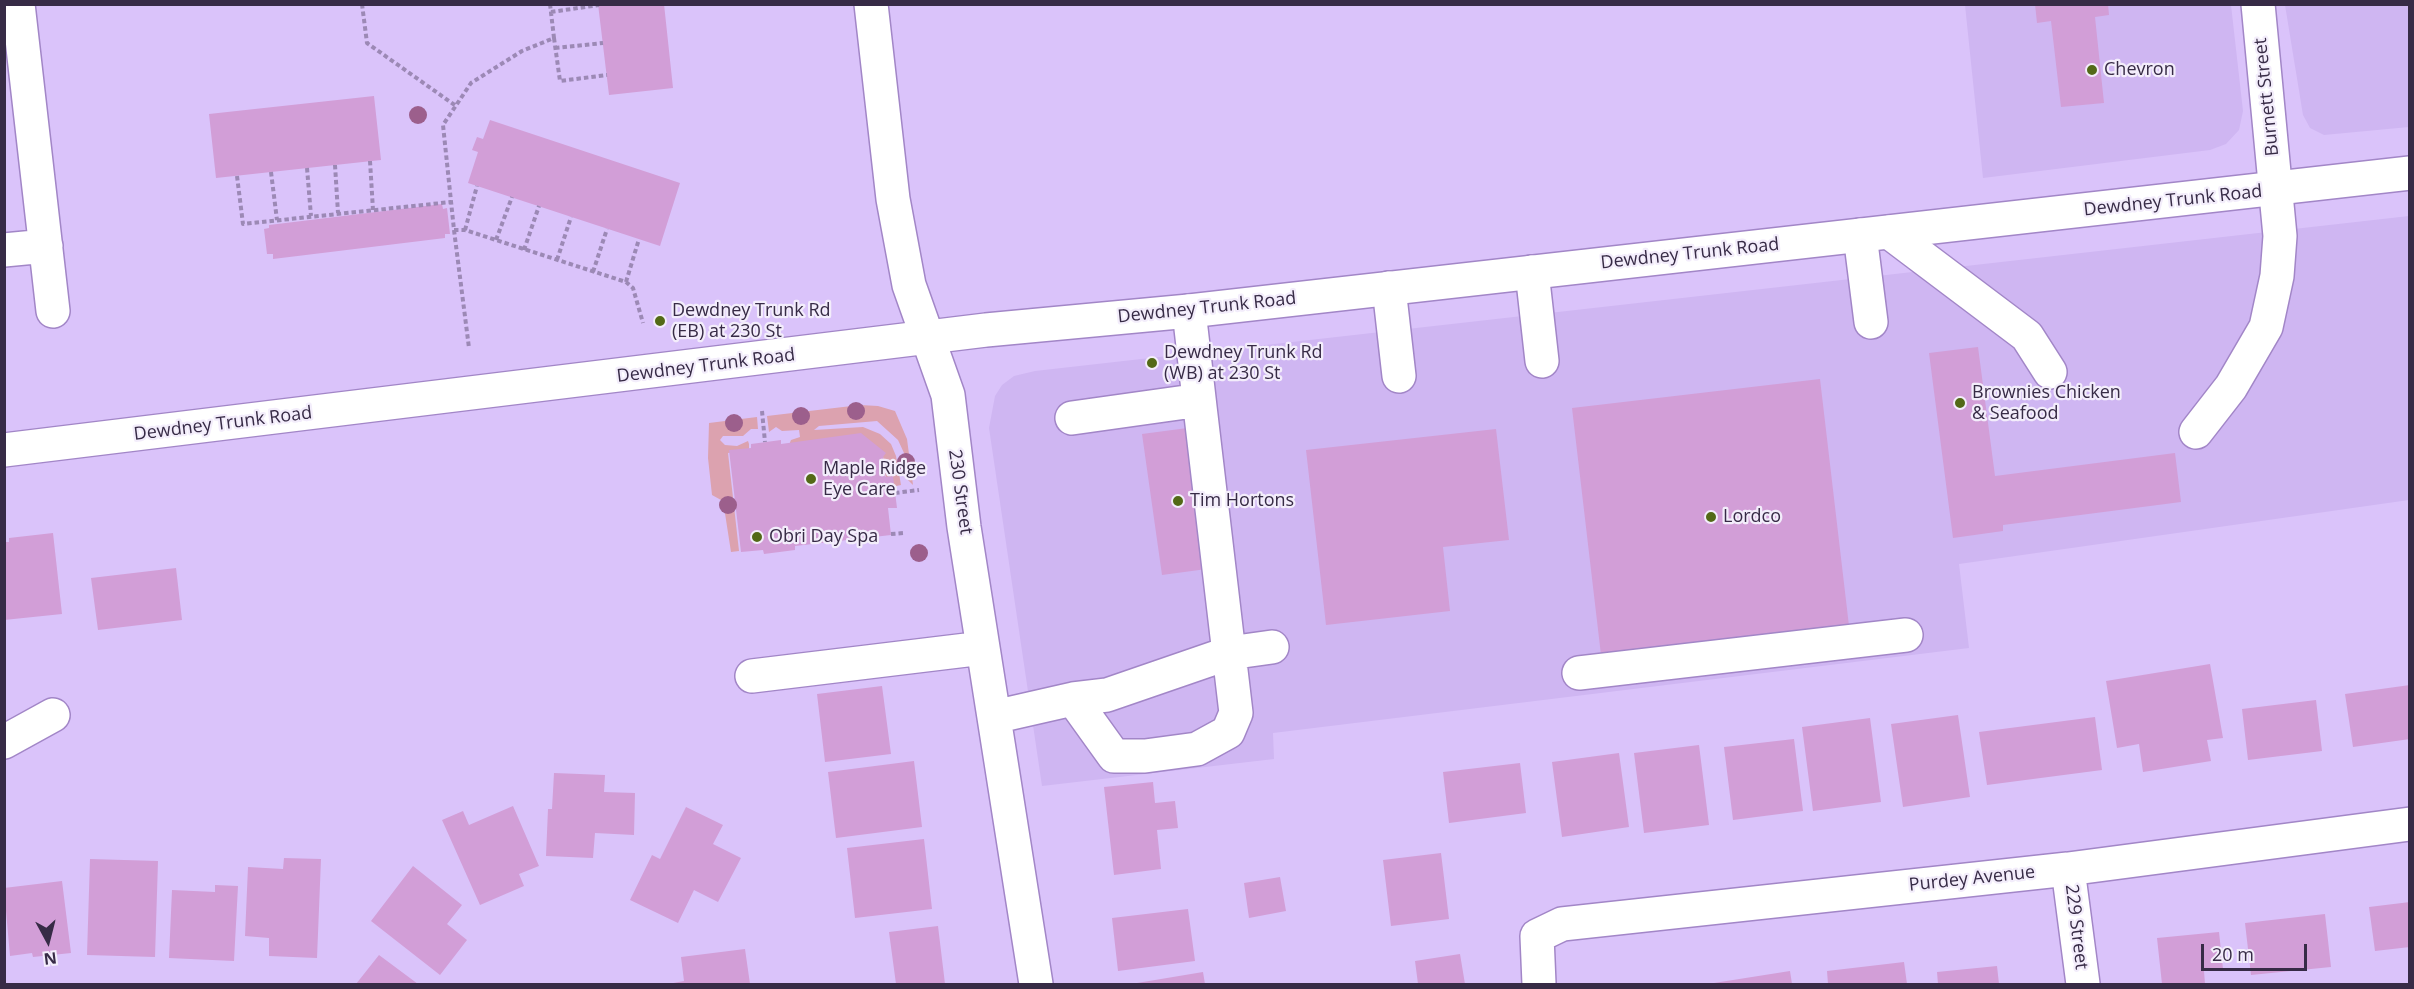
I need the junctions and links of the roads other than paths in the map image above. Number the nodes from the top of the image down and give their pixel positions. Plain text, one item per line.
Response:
1 (18, 4) edge
2 (871, 4) edge
3 (2258, 4) edge
4 (2409, 173) edge
5 (2276, 190) junction
6 (1874, 234) junction
7 (46, 246) junction
8 (4, 250) edge
9 (1532, 272) junction
10 (1389, 288) junction
11 (1189, 310) junction
12 (53, 311) dead end
13 (1871, 322) dead end
14 (928, 338) junction
15 (1542, 362) dead end
16 (2050, 372) dead end
17 (1399, 376) dead end
18 (1200, 407) junction
19 (1072, 418) dead end
20 (2196, 432) dead end
21 (4, 450) edge
22 (1906, 635) dead end
23 (983, 648) junction
24 (1272, 648) dead end
25 (1229, 653) junction
26 (1579, 672) dead end
27 (752, 676) dead end
28 (1073, 699) junction
29 (53, 715) dead end
30 (994, 717) junction
31 (4, 742) edge
32 (2409, 824) edge
33 (2068, 869) junction
34 (1036, 984) edge
35 (1539, 984) edge
36 (2083, 984) edge

1 - 7 main road
2 - 14 main road, 230 Street
3 - 5 main road, Burnett Street
4 - 5 main road, Dewdney Trunk Road
5 - 6 main road, Dewdney Trunk Road
5 - 20 main road, Burnett Street
6 - 9 main road, Dewdney Trunk Road
6 - 13 main road
6 - 16 main road
7 - 8 main road
7 - 12 main road
9 - 10 main road, Dewdney Trunk Road
9 - 15 main road
10 - 11 main road, Dewdney Trunk Road
10 - 17 main road
11 - 14 main road, Dewdney Trunk Road
11 - 18 main road
14 - 21 main road, Dewdney Trunk Road
14 - 23 main road, 230 Street
18 - 19 main road
18 - 25 main road
22 - 26 main road
23 - 27 main road
23 - 30 main road, 230 Street
24 - 25 main road
25 - 28 main road
25 - 28 main road
28 - 30 main road
29 - 31 main road
30 - 34 main road, 230 Street
32 - 33 main road, Purdey Avenue
33 - 35 main road, Purdey Avenue
33 - 36 main road, 229 Street

